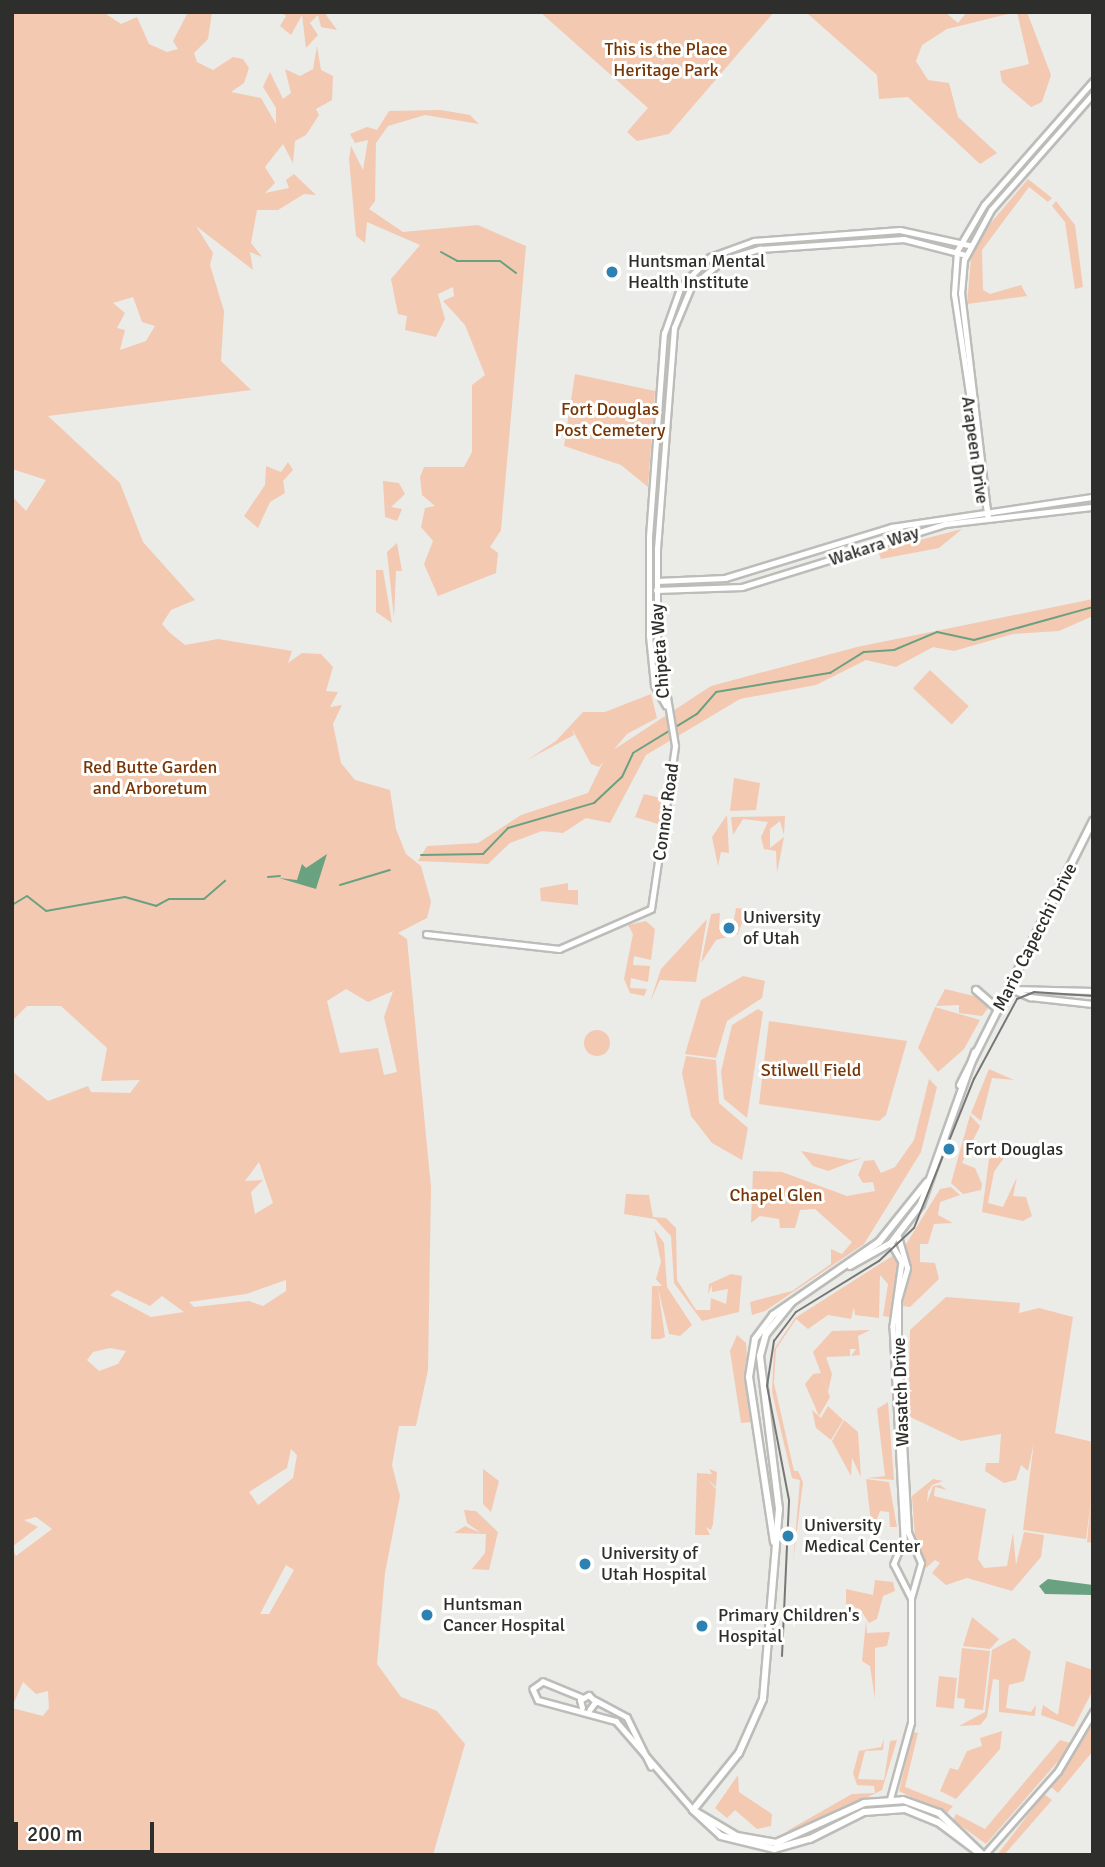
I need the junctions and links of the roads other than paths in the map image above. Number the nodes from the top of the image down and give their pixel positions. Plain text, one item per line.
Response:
1 (1093, 81) edge
2 (1093, 94) edge
3 (961, 242) junction
4 (969, 245) junction
5 (957, 251) junction
6 (966, 255) junction
7 (1093, 497) edge
8 (1093, 507) edge
9 (982, 510) junction
10 (991, 510) junction
11 (988, 519) junction
12 (657, 581) junction
13 (656, 590) junction
14 (667, 706) junction
15 (1093, 821) edge
16 (426, 933) dead end
17 (1011, 989) junction
18 (976, 990) dead end
19 (1093, 992) edge
20 (1093, 1004) edge
21 (999, 1010) junction
22 (975, 1051) junction
23 (960, 1085) junction
24 (927, 1182) junction
25 (921, 1189) junction
26 (898, 1237) junction
27 (891, 1243) junction
28 (850, 1266) junction
29 (792, 1302) junction
30 (774, 1544) junction
31 (911, 1548) junction
32 (900, 1550) junction
33 (899, 1572) junction
34 (915, 1572) junction
35 (911, 1598) junction
36 (550, 1688) junction
37 (544, 1700) junction
38 (595, 1701) junction
39 (581, 1703) junction
40 (591, 1710) junction
41 (1093, 1712) edge
42 (651, 1767) junction
43 (890, 1800) junction
44 (693, 1810) junction
45 (925, 1815) junction
46 (855, 1816) junction
47 (983, 1855) edge

1 - 3 street, Arapeen Drive
2 - 4 street, Arapeen Drive
3 - 4 street, Chipeta Way
3 - 5 street, Arapeen Drive
3 - 14 street, Chipeta Way
4 - 6 street, Arapeen Drive
5 - 6 street, Chipeta Way
5 - 9 street, Arapeen Drive
5 - 12 street, Chipeta Way
6 - 10 street, Arapeen Drive
7 - 10 street, Wakara Way
8 - 11 street, Wakara Way
9 - 10 street, Wakara Way
9 - 11 street, Arapeen Drive
9 - 12 street, Wakara Way
10 - 11 street, Arapeen Drive
11 - 13 street, Wakara Way
12 - 13 street, Chipeta Way
13 - 14 street, Chipeta Way
14 - 16 street, Connor Road
15 - 17 main road, Mario Capecchi Drive
17 - 19 street
17 - 20 street
17 - 21 main road, Mario Capecchi Drive
18 - 21 main road
21 - 22 main road, Mario Capecchi Drive
22 - 23 main road, Mario Capecchi Drive
22 - 23 main road, Mario Capecchi Drive
23 - 24 main road, Mario Capecchi Drive
24 - 25 main road, Mario Capecchi Drive
24 - 26 main road, Mario Capecchi Drive
25 - 27 main road
25 - 28 main road, Mario Capecchi Drive
26 - 27 main road, Mario Capecchi Drive
26 - 31 street, Wasatch Drive
27 - 28 main road, Mario Capecchi Drive
27 - 32 street, Wasatch Drive
28 - 29 main road, Mario Capecchi Drive
29 - 30 main road, Mario Capecchi Drive
29 - 30 main road, Mario Capecchi Drive
30 - 44 main road, Mario Capecchi Drive
31 - 32 street
31 - 34 street, Wasatch Drive
32 - 33 street, Wasatch Drive
33 - 34 street
33 - 35 street, Wasatch Drive
34 - 35 street, Wasatch Drive
35 - 43 street, Wasatch Drive
36 - 37 street
36 - 37 street
36 - 39 street
37 - 39 street
38 - 39 street
38 - 40 street
38 - 42 street
39 - 40 street
40 - 42 street
41 - 47 street
42 - 44 street
43 - 44 main road
43 - 45 main road
43 - 46 main road
43 - 47 main road
44 - 46 main road
45 - 46 main road
45 - 47 main road

